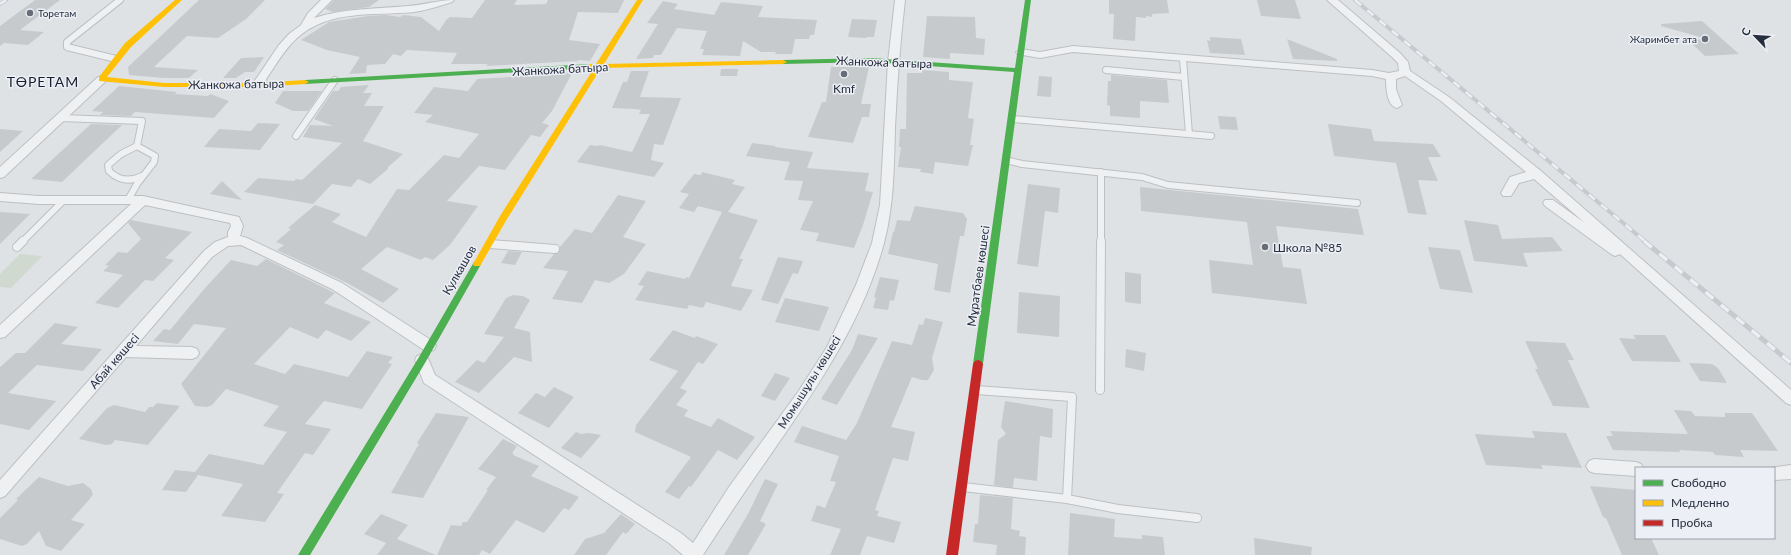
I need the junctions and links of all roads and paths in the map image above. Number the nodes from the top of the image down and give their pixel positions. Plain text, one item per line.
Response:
1 (120, 0) edge
2 (179, 0) edge
3 (327, 0) edge
4 (449, 0) edge
5 (640, 0) edge
6 (900, 0) edge
7 (1028, 0) edge
8 (1332, 0) edge
9 (305, 26) junction
10 (1021, 52) junction
11 (116, 59) junction
12 (1183, 59) junction
13 (893, 62) junction
14 (599, 66) junction
15 (1018, 70) junction
16 (1106, 70) dead end
17 (1405, 72) junction
18 (1184, 76) junction
19 (1391, 77) junction
20 (102, 79) junction
21 (335, 80) junction
22 (257, 85) junction
23 (1397, 105) dead end
24 (61, 118) junction
25 (1011, 118) junction
26 (1189, 134) junction
27 (296, 136) dead end
28 (1211, 136) dead end
29 (137, 146) junction
30 (1006, 160) junction
31 (1101, 172) junction
32 (0, 174) edge
33 (1537, 174) junction
34 (144, 175) junction
35 (1507, 194) dead end
36 (0, 197) edge
37 (64, 200) junction
38 (128, 200) junction
39 (143, 200) junction
40 (1357, 203) dead end
41 (1549, 203) dead end
42 (234, 240) junction
43 (488, 244) junction
44 (17, 247) dead end
45 (555, 249) dead end
46 (1638, 262) junction
47 (0, 333) edge
48 (429, 346) junction
49 (123, 350) junction
50 (192, 353) dead end
51 (422, 360) junction
52 (975, 390) junction
53 (1100, 390) dead end
54 (1791, 399) edge
55 (1594, 466) dead end
56 (1635, 469) edge
57 (1791, 472) edge
58 (1775, 473) edge
59 (962, 487) junction
60 (0, 491) edge
61 (1067, 499) junction
62 (1197, 518) dead end
63 (304, 555) edge
64 (695, 555) edge
65 (952, 555) edge

1 - 11 lane
2 - 11 street
3 - 9 street
4 - 9 street
5 - 14 street, Кулкашов
6 - 13 street, Момышұлы көшесі
7 - 10 street, Мұратбаев көшесі
8 - 17 street
9 - 22 street
10 - 12 street
10 - 15 street, Мұратбаев көшесі
11 - 20 street
12 - 18 lane
12 - 19 street
13 - 14 street, Жанкожа батыра
13 - 15 street, Жанкожа батыра
13 - 64 street, Момышұлы көшесі
14 - 21 street, Жанкожа батыра
14 - 43 street, Кулкашов
15 - 25 street, Мұратбаев көшесі
16 - 18 lane
17 - 19 street
17 - 33 street
18 - 26 lane
19 - 23 street
20 - 22 street, Жанкожа батыра
20 - 24 street
21 - 22 street, Жанкожа батыра
21 - 27 lane
24 - 29 lane
24 - 32 street
25 - 26 lane
25 - 30 street, Мұратбаев көшесі
26 - 28 lane
29 - 34 lane
29 - 34 lane
30 - 31 lane
30 - 52 street, Мұратбаев көшесі
31 - 40 lane
31 - 53 lane
33 - 35 street
33 - 46 street
34 - 38 lane
36 - 37 street
37 - 38 street
37 - 44 lane
38 - 39 street
39 - 42 street
39 - 47 street
41 - 46 street
42 - 48 street
42 - 49 street, Абай көшесі
43 - 45 lane
43 - 48 street, Кулкашов
46 - 54 street
48 - 51 street, Кулкашов
49 - 50 street
49 - 60 street, Абай көшесі
51 - 63 street, Кулкашов
51 - 64 street
52 - 59 street, Мұратбаев көшесі
52 - 61 lane
55 - 56 street
57 - 58 street
59 - 61 lane
59 - 65 street, Мұратбаев көшесі
61 - 62 lane

